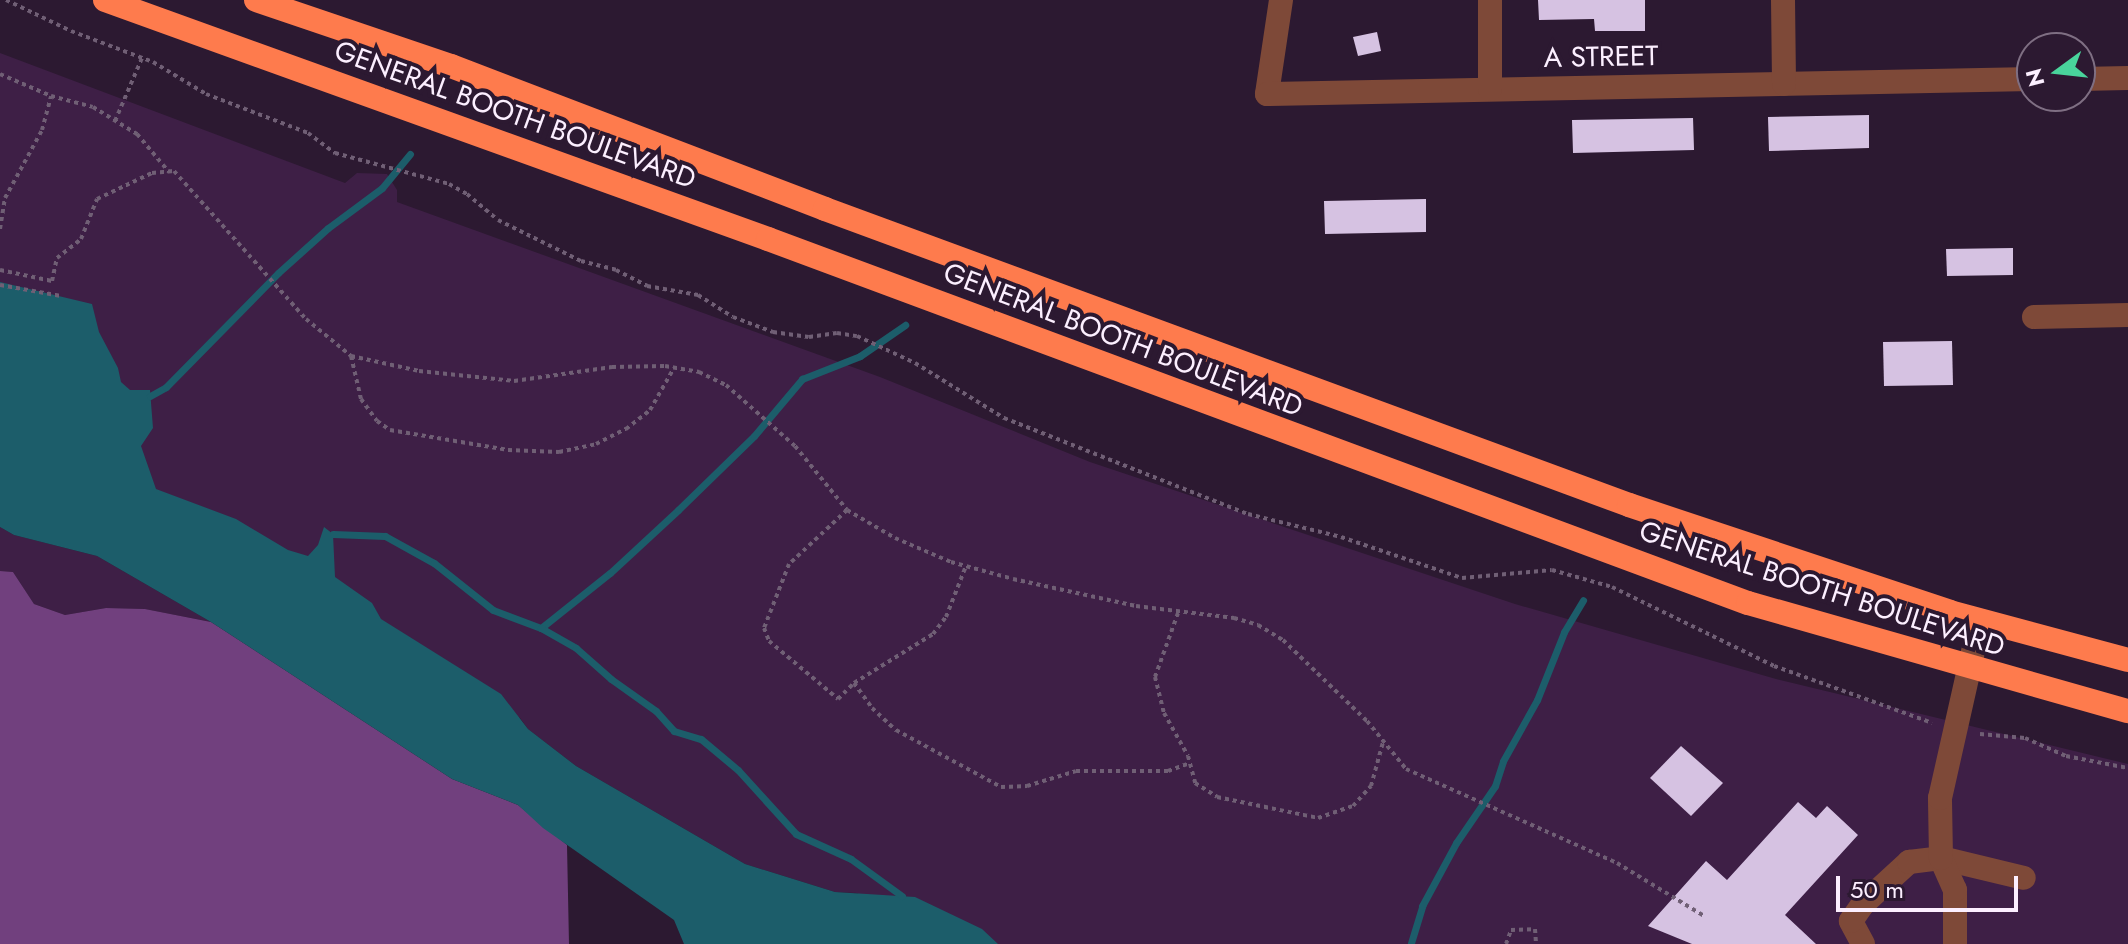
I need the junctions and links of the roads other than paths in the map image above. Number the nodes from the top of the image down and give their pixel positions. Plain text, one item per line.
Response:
1 (105, 0) edge
2 (256, 0) edge
3 (1281, 0) edge
4 (1490, 0) edge
5 (1783, 0) edge
6 (150, 8) edge
7 (2128, 78) edge
8 (2016, 79) edge
9 (2096, 79) edge
10 (1784, 84) junction
11 (1490, 89) junction
12 (2128, 315) edge
13 (2034, 317) dead end
14 (1980, 621) junction
15 (2128, 660) edge
16 (1972, 669) junction
17 (2128, 711) edge
18 (1941, 858) junction
19 (2024, 878) dead end
20 (1863, 944) edge
21 (1955, 944) edge

1 - 6 highway, GENERAL BOOTH BOULEVARD
2 - 14 highway, GENERAL BOOTH BOULEVARD
3 - 11 street, A STREET
4 - 11 street
5 - 10 street
6 - 16 highway, GENERAL BOOTH BOULEVARD
7 - 9 street
8 - 10 street, A STREET
10 - 11 street, A STREET
12 - 13 street
14 - 15 highway, GENERAL BOOTH BOULEVARD
14 - 16 street
16 - 17 highway, GENERAL BOOTH BOULEVARD
16 - 18 street
18 - 19 street
18 - 20 street
18 - 21 street

